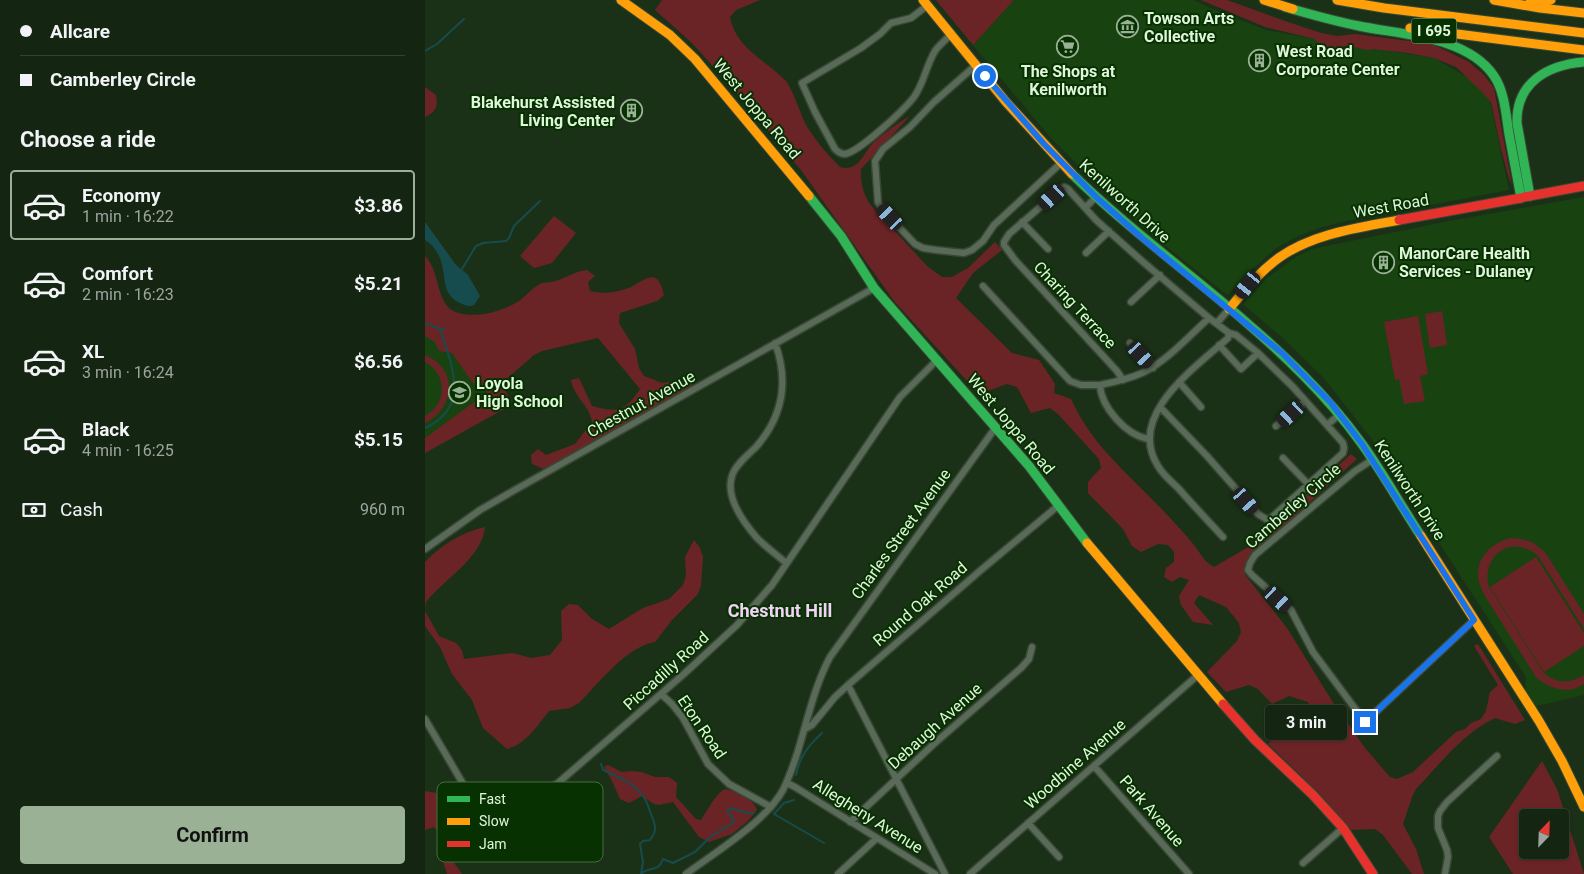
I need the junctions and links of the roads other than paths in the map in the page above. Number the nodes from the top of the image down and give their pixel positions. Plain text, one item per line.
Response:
1 (621, 0) edge
2 (1264, 0) edge
3 (1337, 0) edge
4 (1494, 0) edge
5 (1551, 0) edge
6 (1510, 2) junction
7 (926, 3) edge
8 (1285, 7) junction
9 (1584, 13) edge
10 (1584, 33) edge
11 (951, 34) junction
12 (1584, 50) edge
13 (1584, 62) edge
14 (976, 65) junction
15 (1061, 163) junction
16 (1584, 186) edge
17 (1096, 197) junction
18 (1525, 197) junction
19 (1085, 208) junction
20 (1022, 222) junction
21 (1109, 231) junction
22 (1048, 249) dead end
23 (1086, 252) dead end
24 (1160, 275) junction
25 (983, 286) dead end
26 (874, 288) junction
27 (1131, 302) dead end
28 (1229, 309) junction
29 (1209, 318) junction
30 (1217, 323) junction
31 (1229, 333) junction
32 (775, 343) junction
33 (1130, 343) dead end
34 (1219, 345) junction
35 (1258, 353) junction
36 (937, 360) junction
37 (1153, 368) junction
38 (1123, 380) junction
39 (1179, 382) junction
40 (1100, 385) junction
41 (1305, 401) junction
42 (1160, 407) junction
43 (1201, 407) dead end
44 (1341, 414) junction
45 (1327, 425) junction
46 (1276, 426) dead end
47 (996, 427) junction
48 (1148, 439) junction
49 (1283, 458) dead end
50 (1372, 460) junction
51 (1308, 484) junction
52 (1059, 505) junction
53 (1223, 537) dead end
54 (425, 550) edge
55 (786, 563) junction
56 (1474, 620) junction
57 (1032, 647) dead end
58 (1198, 675) junction
59 (848, 685) junction
60 (661, 694) junction
61 (425, 719) edge
62 (805, 729) junction
63 (1497, 756) dead end
64 (1094, 766) junction
65 (897, 779) junction
66 (462, 782) edge
67 (560, 782) edge
68 (787, 783) junction
69 (771, 807) junction
70 (1584, 807) edge
71 (850, 822) junction
72 (1028, 823) junction
73 (1343, 828) junction
74 (877, 838) junction
75 (1059, 857) dead end
76 (1303, 863) dead end
77 (686, 874) edge
78 (839, 874) edge
79 (935, 874) edge
80 (945, 874) edge
81 (970, 874) edge
82 (1189, 874) edge
83 (1373, 874) edge
84 (1445, 874) edge

1 - 26 main road, West Joppa Road
2 - 8 main road, I 695
3 - 10 main road, I 695
4 - 6 main road
5 - 6 main road
6 - 9 main road
7 - 11 main road, Kenilworth Drive
7 - 11 street
8 - 12 main road, I 695
8 - 18 main road
11 - 14 main road, Kenilworth Drive
13 - 18 main road
14 - 15 main road, Kenilworth Drive
14 - 15 street
15 - 17 main road, Kenilworth Drive
16 - 18 main road, West Road
17 - 19 street
17 - 28 main road, Kenilworth Drive
18 - 28 main road, West Road
19 - 20 street
19 - 21 street
20 - 22 street
20 - 38 street, Charing Terrace
21 - 23 street
21 - 24 street
24 - 27 street
24 - 29 street
25 - 40 street
26 - 32 street, Chestnut Avenue
26 - 36 main road, West Joppa Road
28 - 30 street
28 - 44 main road, Kenilworth Drive
29 - 30 street
29 - 37 street
30 - 31 street
31 - 34 street
31 - 35 street
32 - 54 street, Chestnut Avenue
32 - 55 street
33 - 37 street
34 - 35 street
34 - 39 street
35 - 41 street
36 - 47 main road, West Joppa Road
36 - 55 street, Piccadilly Road
37 - 38 street
38 - 40 street
39 - 42 street
39 - 43 street
40 - 48 street
41 - 45 street
41 - 46 street
42 - 48 street
42 - 51 street
44 - 45 street
44 - 50 main road, Kenilworth Drive
45 - 51 street
47 - 52 main road, West Joppa Road
47 - 62 street, Charles Street Avenue
48 - 53 street
49 - 51 street
50 - 56 main road, Kenilworth Drive
50 - 56 street, Camberley Circle
52 - 58 main road, West Joppa Road
52 - 59 street, Round Oak Road
55 - 60 street, Piccadilly Road
56 - 70 main road, Kenilworth Drive
57 - 65 street, Debaugh Avenue
58 - 64 street, Woodbine Avenue
58 - 73 main road, West Joppa Road
59 - 62 street, Round Oak Road
59 - 65 street
60 - 67 street, Piccadilly Road
60 - 69 street, Eton Road
61 - 66 street, Piccadilly Road
62 - 68 street, Charles Street Avenue
63 - 84 street
64 - 72 street, Woodbine Avenue
64 - 82 street, Park Avenue
65 - 71 street, Debaugh Avenue
65 - 80 street
68 - 69 street, Charles Street Avenue
68 - 71 street, Allegheny Avenue
69 - 77 street, Charles Street Avenue
71 - 74 street, Allegheny Avenue
72 - 75 street
72 - 81 street, Woodbine Avenue
73 - 76 street
73 - 83 main road, West Joppa Road
74 - 78 street
74 - 79 street, Allegheny Avenue

